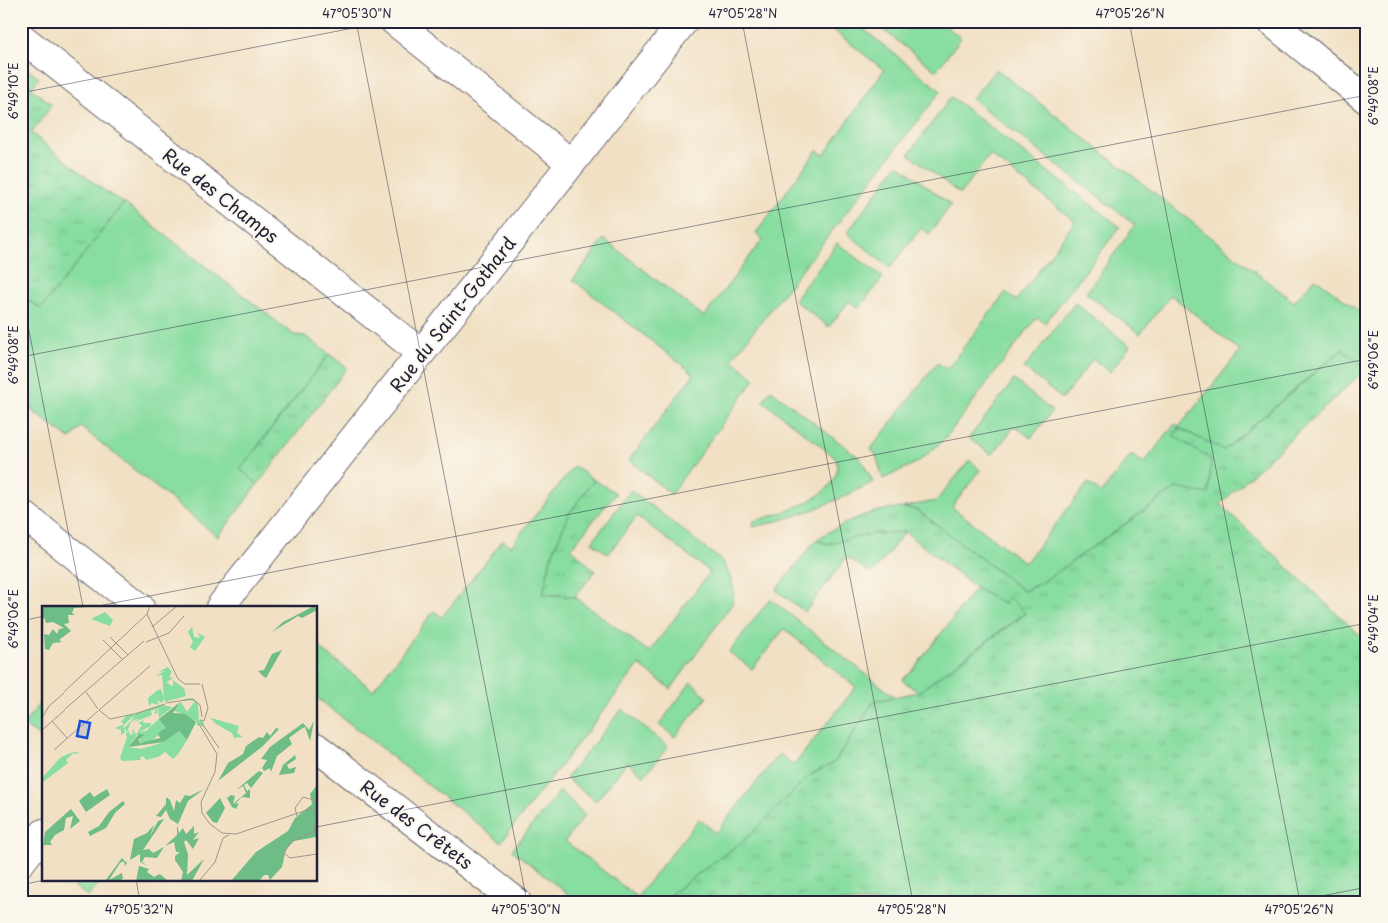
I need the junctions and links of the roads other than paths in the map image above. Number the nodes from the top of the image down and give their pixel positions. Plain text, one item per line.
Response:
1 (394, 21) edge
2 (684, 21) edge
3 (1270, 21) edge
4 (21, 37) edge
5 (1367, 100) edge
6 (571, 163) junction
7 (421, 352) junction
8 (21, 513) edge
9 (139, 606) edge
10 (221, 606) edge
11 (318, 749) edge
12 (42, 836) edge
13 (21, 862) edge
14 (517, 902) edge

1 - 6 street
2 - 6 street, Rue du Saint-Gothard
3 - 5 street
4 - 7 street, Rue des Champs
6 - 7 street, Rue du Saint-Gothard
7 - 10 street, Rue du Saint-Gothard
8 - 9 street
11 - 14 street, Rue des Crêtets
12 - 13 street

